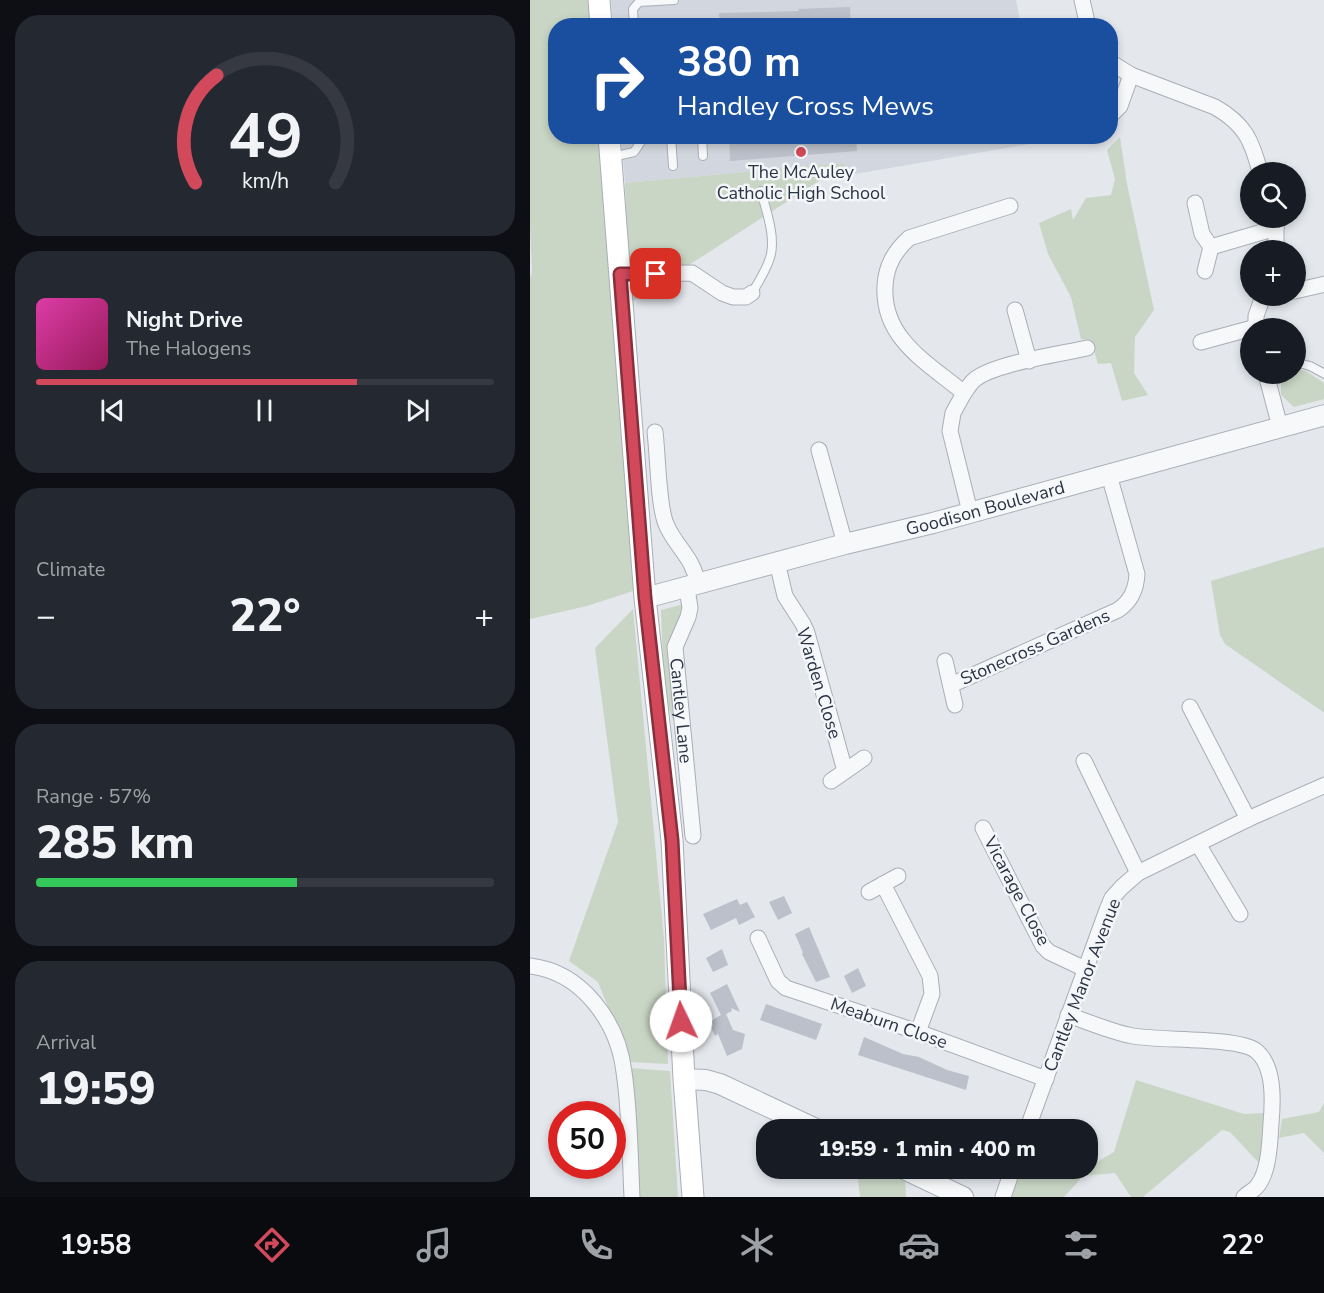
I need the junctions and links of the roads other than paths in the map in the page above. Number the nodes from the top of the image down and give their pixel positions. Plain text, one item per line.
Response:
1 (599, 0) edge
2 (674, 0) edge
3 (1082, 0) edge
4 (600, 18) edge
5 (634, 18) edge
6 (1086, 18) edge
7 (1118, 67) edge
8 (1131, 75) junction
9 (1118, 108) edge
10 (639, 144) edge
11 (672, 144) edge
12 (702, 144) edge
13 (610, 147) edge
14 (703, 156) dead end
15 (1257, 162) edge
16 (673, 166) dead end
17 (761, 191) dead end
18 (1195, 203) dead end
19 (1010, 206) dead end
20 (1261, 228) edge
21 (1211, 247) junction
22 (1205, 271) dead end
23 (620, 274) junction
24 (1325, 284) edge
25 (1306, 288) edge
26 (752, 293) joint
27 (1015, 310) dead end
28 (1240, 332) edge
29 (1201, 342) dead end
30 (1086, 348) dead end
31 (1030, 361) junction
32 (1306, 365) edge
33 (1325, 374) edge
34 (1269, 384) edge
35 (964, 393) junction
36 (1325, 415) edge
37 (1280, 428) junction
38 (655, 432) dead end
39 (819, 450) dead end
40 (1109, 475) junction
41 (971, 512) junction
42 (845, 544) junction
43 (777, 562) junction
44 (693, 586) junction
45 (645, 598) junction
46 (945, 661) dead end
47 (951, 685) junction
48 (955, 705) dead end
49 (1190, 707) dead end
50 (864, 758) dead end
51 (1084, 761) dead end
52 (845, 771) junction
53 (831, 781) dead end
54 (1325, 785) edge
55 (1248, 819) junction
56 (983, 828) dead end
57 (693, 836) dead end
58 (1198, 844) junction
59 (1138, 873) junction
60 (898, 876) dead end
61 (883, 884) junction
62 (869, 892) dead end
63 (1240, 914) dead end
64 (758, 938) dead end
65 (530, 966) edge
66 (1085, 969) junction
67 (1068, 1015) junction
68 (918, 1032) junction
69 (684, 1079) junction
70 (1046, 1079) junction
71 (795, 1119) edge
72 (1031, 1119) edge
73 (925, 1179) edge
74 (1009, 1179) edge
75 (632, 1197) edge
76 (693, 1197) edge
77 (963, 1197) edge
78 (1003, 1197) edge
79 (1244, 1197) edge

1 - 4 main road
2 - 5 lane
3 - 6 street
7 - 8 street
8 - 9 street
8 - 15 street
10 - 13 lane
11 - 16 lane
12 - 14 lane
13 - 23 main road, Cantley Lane
17 - 26 lane
18 - 21 street
19 - 35 street
20 - 21 street
21 - 22 street
23 - 26 street
23 - 45 main road, Cantley Lane
24 - 25 street
27 - 31 street
28 - 29 street
30 - 31 street
31 - 35 street
32 - 33 lane
34 - 37 street
35 - 41 street
36 - 37 street, Goodison Boulevard
37 - 40 street, Goodison Boulevard
38 - 44 street, Cantley Lane
39 - 42 street
40 - 41 street, Goodison Boulevard
40 - 47 street, Stonecross Gardens
41 - 42 street, Goodison Boulevard
42 - 43 street, Goodison Boulevard
43 - 44 street, Goodison Boulevard
43 - 52 street, Warden Close
44 - 45 street, Goodison Boulevard
44 - 57 street, Cantley Lane
45 - 69 main road, Cantley Lane
46 - 47 street, Stonecross Gardens
47 - 48 street, Stonecross Gardens
49 - 55 street
50 - 52 street
51 - 59 street
52 - 53 street
54 - 55 street, Cantley Manor Avenue
55 - 58 street, Cantley Manor Avenue
56 - 66 street, Vicarage Close
58 - 59 street, Cantley Manor Avenue
58 - 63 street
59 - 66 street, Cantley Manor Avenue
60 - 61 street
61 - 62 street
61 - 68 street
64 - 68 street, Meaburn Close
65 - 75 street
66 - 67 street, Cantley Manor Avenue
67 - 70 street, Cantley Manor Avenue
67 - 79 street
68 - 70 street, Meaburn Close
69 - 71 street
69 - 76 main road, Cantley Lane
70 - 72 street, Cantley Manor Avenue
73 - 77 street
74 - 78 street

